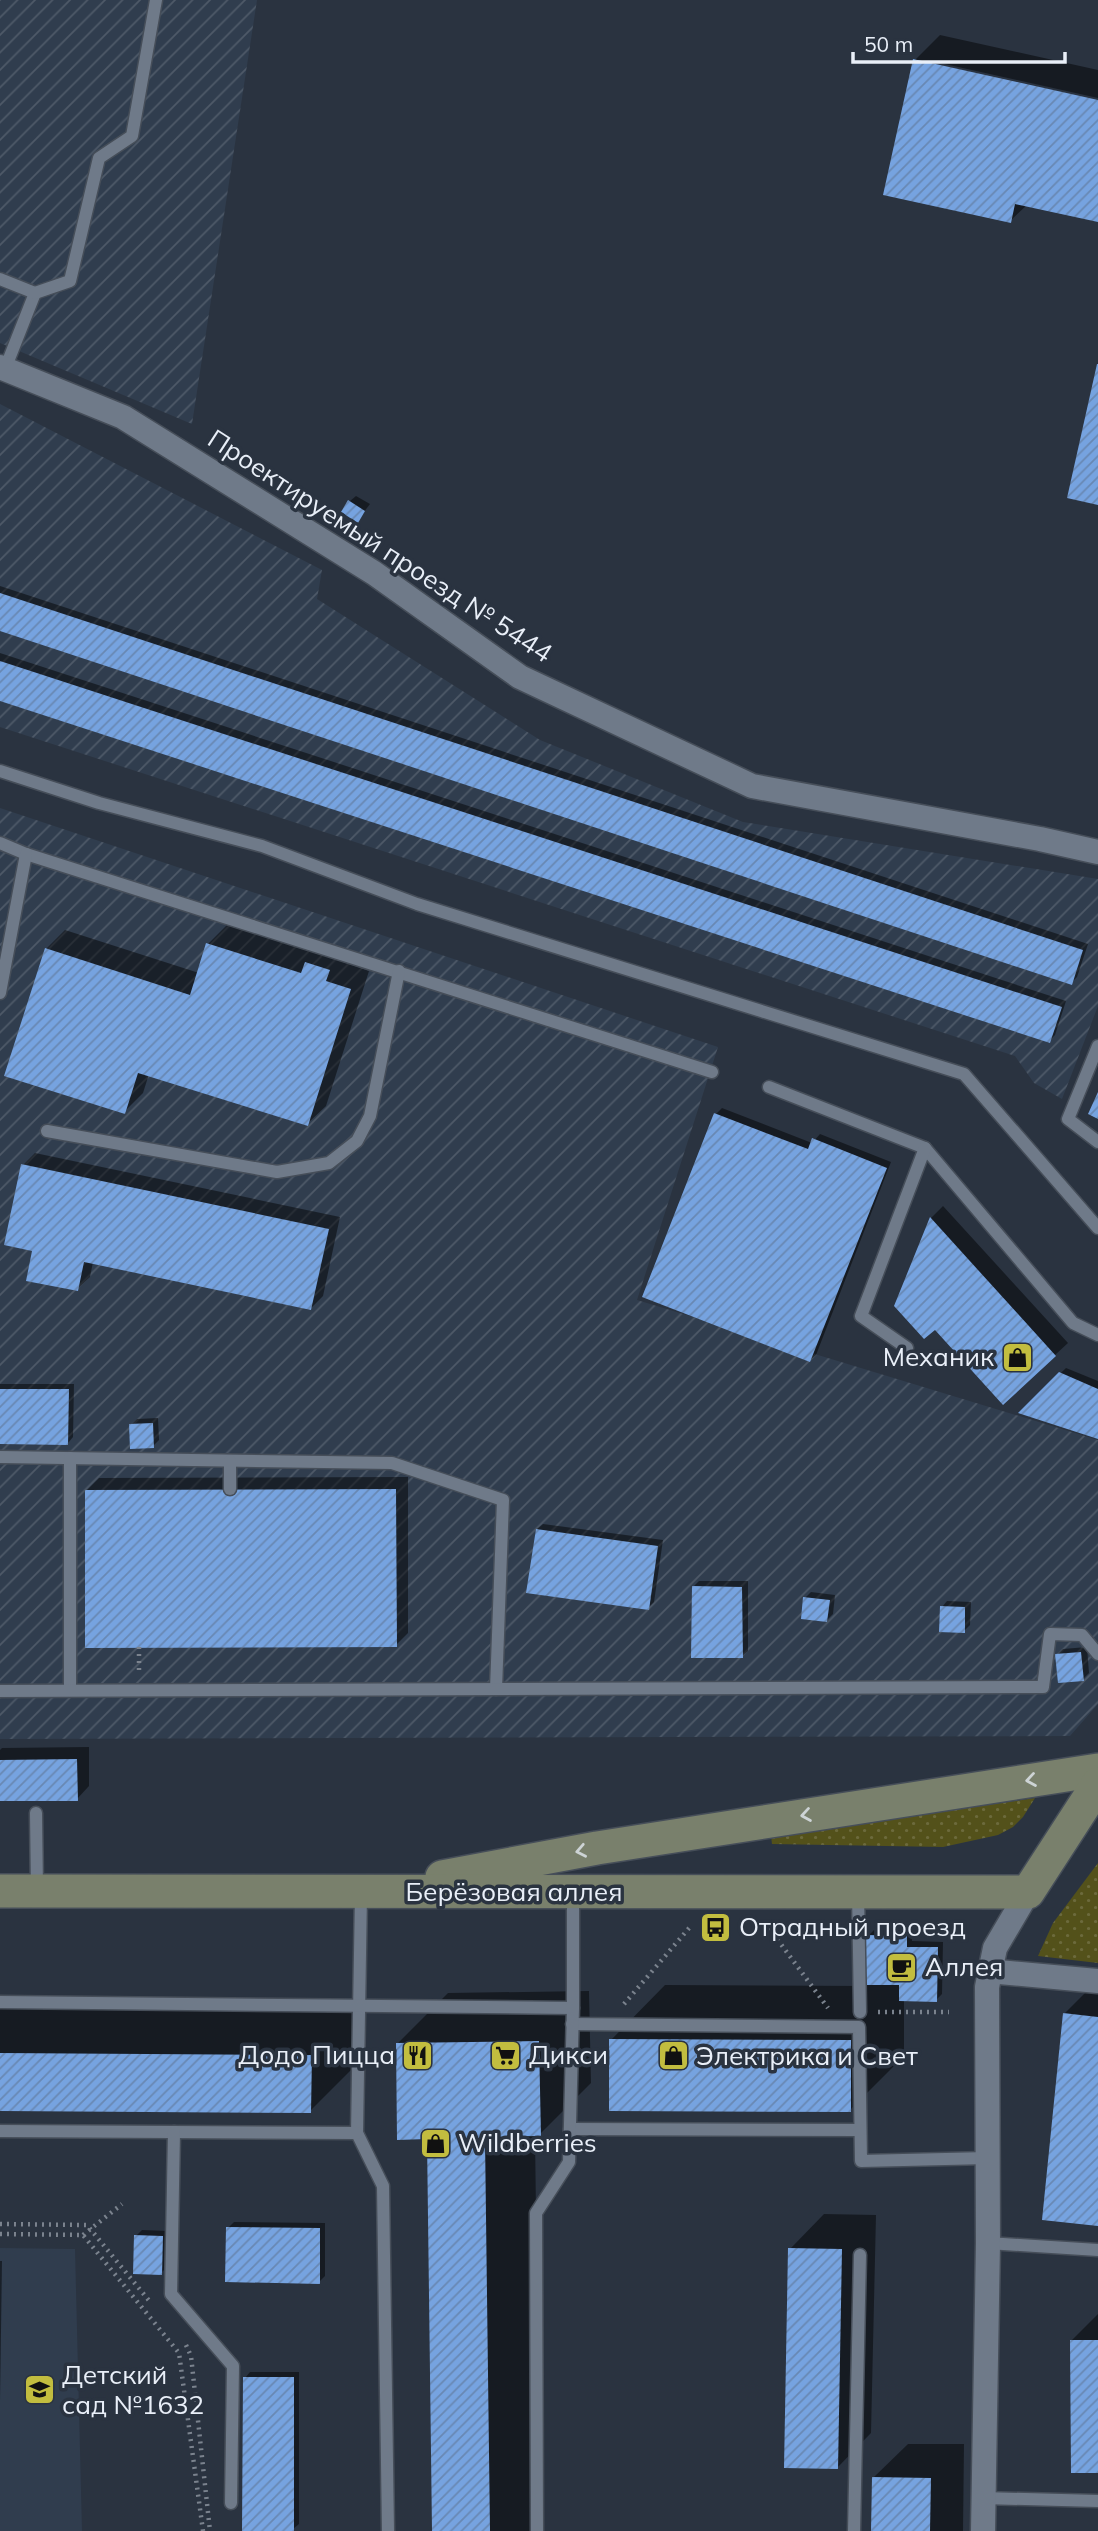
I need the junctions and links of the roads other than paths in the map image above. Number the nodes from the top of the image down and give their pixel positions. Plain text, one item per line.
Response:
1 (156, 0) edge
2 (0, 279) edge
3 (35, 293) junction
4 (2, 368) edge
5 (0, 771) edge
6 (0, 842) edge
7 (1098, 852) edge
8 (26, 854) junction
9 (399, 971) junction
10 (0, 993) edge
11 (1098, 1046) edge
12 (712, 1072) dead end
13 (769, 1087) dead end
14 (47, 1130) dead end
15 (1098, 1142) edge
16 (925, 1147) junction
17 (1098, 1228) edge
18 (1098, 1335) edge
19 (907, 1348) dead end
20 (0, 1457) edge
21 (70, 1458) junction
22 (230, 1461) junction
23 (230, 1489) dead end
24 (1098, 1654) edge
25 (496, 1689) junction
26 (0, 1690) edge
27 (70, 1690) junction
28 (1098, 1770) edge
29 (1098, 1784) edge
30 (36, 1814) dead end
31 (0, 1891) edge
32 (37, 1891) junction
33 (361, 1892) junction
34 (573, 1892) junction
35 (858, 1892) junction
36 (1028, 1892) junction
37 (988, 1971) junction
38 (1098, 1981) edge
39 (0, 2002) edge
40 (359, 2006) junction
41 (573, 2008) junction
42 (860, 2012) road end
43 (572, 2024) junction
44 (570, 2129) junction
45 (860, 2130) junction
46 (0, 2131) edge
47 (174, 2132) junction
48 (357, 2133) junction
49 (988, 2158) junction
50 (988, 2243) junction
51 (1098, 2250) edge
52 (860, 2255) dead end
53 (984, 2498) junction
54 (1098, 2501) edge
55 (231, 2503) dead end
56 (388, 2531) edge
57 (537, 2531) edge
58 (854, 2531) edge
59 (983, 2531) edge

1 - 3 lane
2 - 3 lane
3 - 4 lane
4 - 7 street, Проектируемый проезд № 5444
5 - 17 lane
6 - 8 lane
8 - 9 lane
8 - 10 lane
9 - 12 lane
9 - 14 lane
11 - 15 lane
13 - 16 lane
16 - 18 lane
16 - 19 lane
20 - 21 lane
21 - 22 lane
21 - 27 lane
22 - 23 lane
22 - 25 lane
24 - 25 lane
25 - 27 lane
26 - 27 lane
28 -> 33 main road
29 - 36 main road
30 - 32 lane
31 - 32 main road, Берёзовая аллея
32 - 33 main road, Берёзовая аллея
33 - 34 main road, Берёзовая аллея
33 - 40 lane
34 - 35 main road, Берёзовая аллея
34 - 41 lane
35 - 36 main road, Берёзовая аллея
35 - 42 lane
36 - 37 street
37 - 38 street
37 - 49 street
39 - 40 lane
40 - 41 lane
40 - 48 lane
41 - 43 lane
43 - 44 lane
43 - 45 lane
44 - 45 lane
44 - 57 lane
45 - 49 lane
46 - 47 lane
47 - 48 lane
47 - 55 lane
48 - 56 lane
49 - 50 street
50 - 51 lane
50 - 53 street
52 - 58 lane
53 - 54 lane
53 - 59 street

